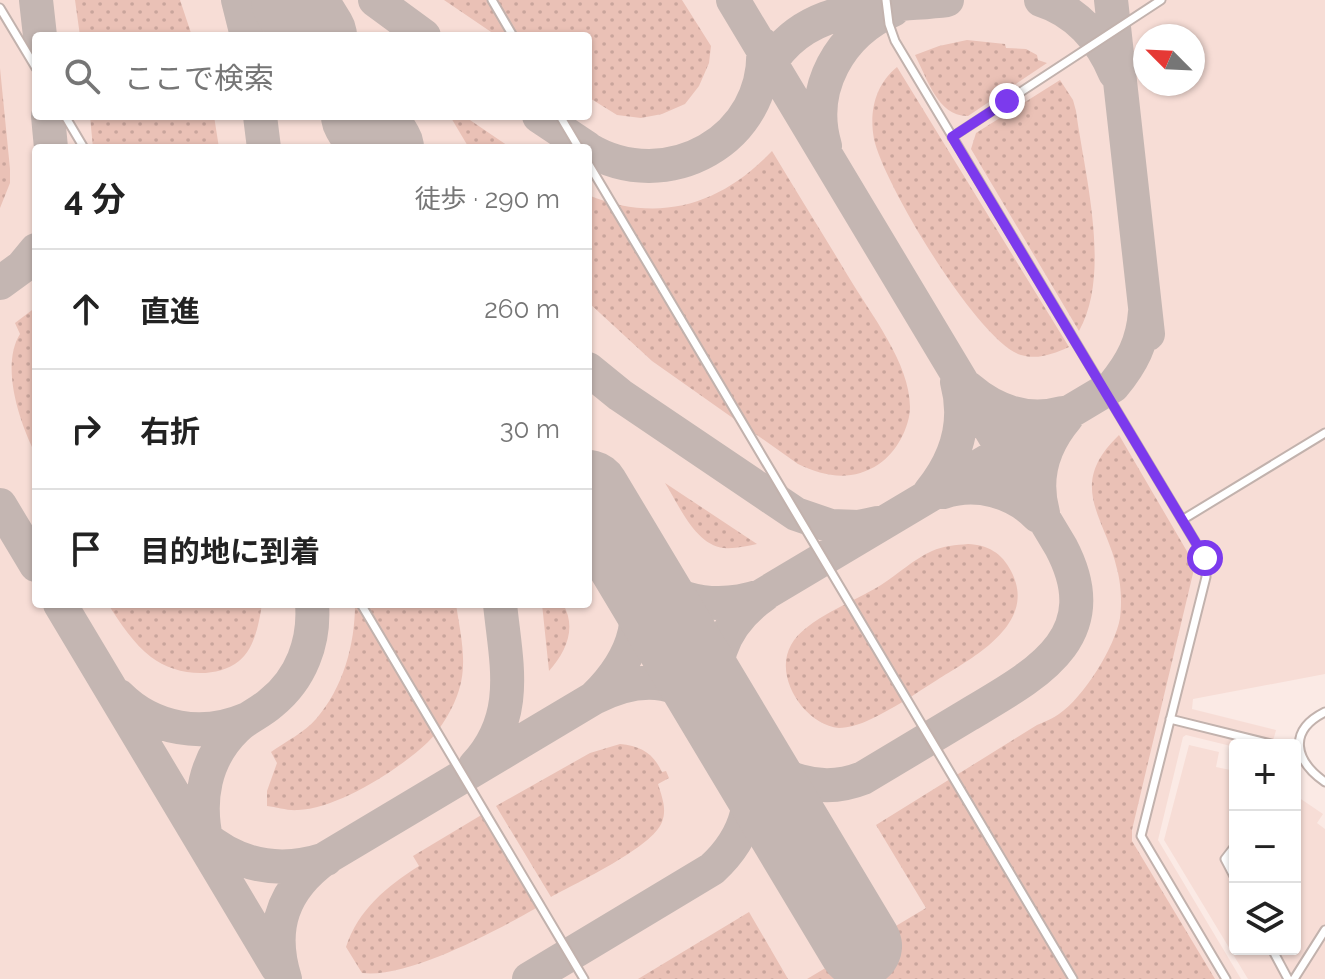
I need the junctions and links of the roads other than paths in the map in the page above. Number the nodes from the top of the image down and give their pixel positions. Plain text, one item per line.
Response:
1 (492, 0) edge
2 (886, 0) edge
3 (1161, 0) edge
4 (0, 8) edge
5 (511, 32) edge
6 (32, 61) edge
7 (67, 120) edge
8 (562, 120) edge
9 (952, 137) junction
10 (82, 144) edge
11 (577, 144) edge
12 (592, 170) edge
13 (1325, 433) edge
14 (1182, 520) junction
15 (363, 608) edge
16 (1325, 712) edge
17 (1170, 719) junction
18 (1251, 739) edge
19 (1300, 739) edge
20 (1301, 761) edge
21 (1325, 782) edge
22 (1325, 930) edge
23 (1275, 955) edge
24 (584, 979) edge
25 (1073, 979) edge
26 (1226, 979) edge
27 (1288, 979) edge
28 (1294, 979) edge

1 - 5 lane
2 - 9 lane
3 - 9 lane
4 - 6 lane
7 - 10 lane
8 - 11 lane
9 - 14 lane
12 - 25 lane
13 - 14 lane
14 - 17 lane
15 - 24 lane
16 - 19 lane
17 - 18 lane
17 - 26 lane
20 - 21 lane
22 - 28 lane
23 - 27 lane

